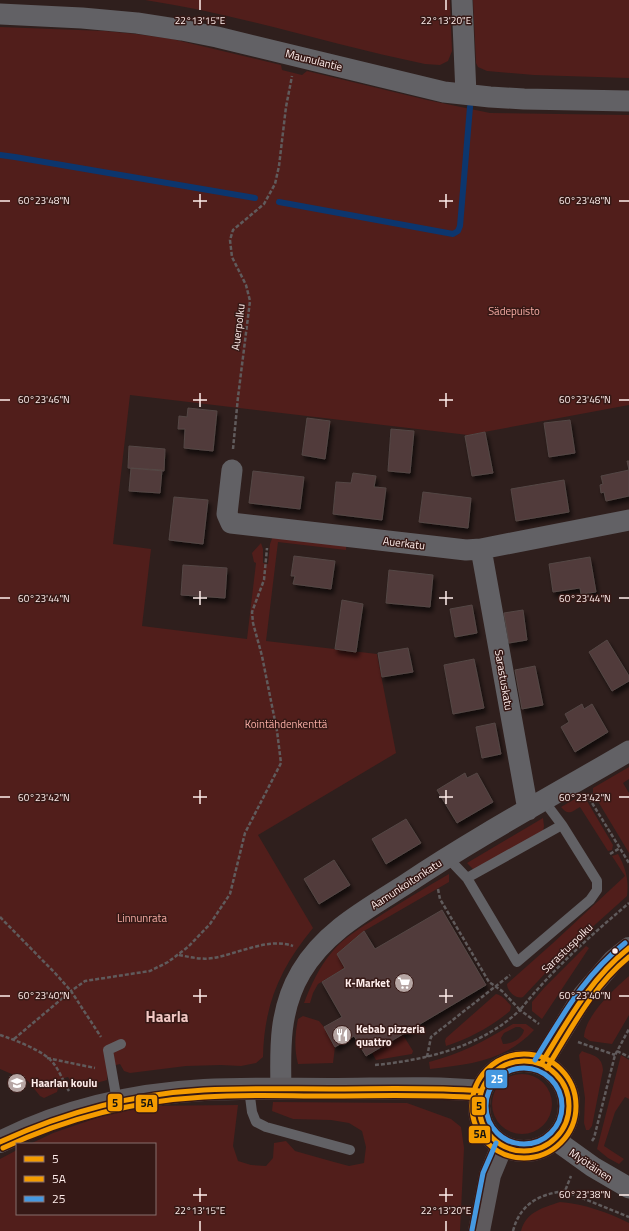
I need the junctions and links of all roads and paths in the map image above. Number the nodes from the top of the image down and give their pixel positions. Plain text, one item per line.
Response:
1 (462, 0) edge
2 (0, 14) edge
3 (294, 71) dead end
4 (466, 94) junction
5 (629, 101) edge
6 (232, 470) joint
7 (629, 520) edge
8 (268, 528) junction
9 (481, 550) junction
10 (629, 751) edge
11 (588, 796) dead end
12 (536, 805) junction
13 (562, 825) junction
14 (620, 848) junction
15 (610, 854) dead end
16 (447, 857) junction
17 (629, 863) edge
18 (468, 878) junction
19 (438, 885) dead end
20 (629, 903) edge
21 (0, 917) edge
22 (294, 946) dead end
23 (629, 948) edge
24 (178, 954) junction
25 (517, 962) junction
26 (495, 987) junction
27 (71, 991) junction
28 (520, 1010) junction
29 (538, 1024) dead end
30 (629, 1029) edge
31 (0, 1035) edge
32 (14, 1039) junction
33 (580, 1043) dead end
34 (121, 1044) dead end
35 (108, 1050) junction
36 (617, 1051) junction
37 (615, 1055) junction
38 (427, 1057) junction
39 (629, 1057) edge
40 (46, 1058) junction
41 (542, 1064) junction
42 (374, 1065) dead end
43 (111, 1071) junction
44 (249, 1089) junction
45 (281, 1089) junction
46 (480, 1091) junction
47 (71, 1094) dead end
48 (117, 1101) junction
49 (594, 1138) dead end
50 (554, 1139) junction
51 (0, 1142) edge
52 (502, 1146) junction
53 (350, 1150) dead end
54 (569, 1180) dead end
55 (629, 1188) edge
56 (565, 1191) junction
57 (629, 1217) edge
58 (479, 1231) edge
59 (513, 1231) edge

1 - 4 street
2 - 4 street, Maunulantie
3 - 6 path, Auerpolku
4 - 5 street, Maunulantie
6 - 8 street, Auerkatu
7 - 9 street, Auerkatu
8 - 9 street, Auerkatu
8 - 24 path
9 - 12 street, Sarastuskatu
10 - 12 street, Aamunkoitonkatu
11 - 14 path
12 - 13 lane
12 - 16 street, Aamunkoitonkatu
13 - 18 lane
13 - 25 lane
14 - 15 path
14 - 17 path
16 - 18 lane
16 - 45 street, Aamunkoitonkatu
18 - 25 lane
19 - 26 path
20 - 28 path, Sarastuspolku
21 - 27 path
22 - 24 path
23 - 41 street
24 - 27 path
25 - 26 path
26 - 28 path
26 - 38 path
27 - 32 path
27 - 35 path
28 - 29 path
28 - 38 path, Sarastuspolku
30 - 36 path
31 - 32 path
32 - 40 path
33 - 37 path
34 - 35 lane
35 - 43 lane
36 - 37 path
36 - 39 path
37 - 49 path
38 - 42 path, Sarastuspolku
40 - 43 path
40 - 47 path
41 - 46 street
41 - 50 street
43 - 48 lane
44 - 45 street
44 - 48 street
44 - 53 lane
45 - 46 street
46 - 52 street
48 - 51 street
50 - 52 street
50 - 55 street, Myötäinen
52 - 58 street
54 - 56 path
56 - 57 path
56 - 59 path

